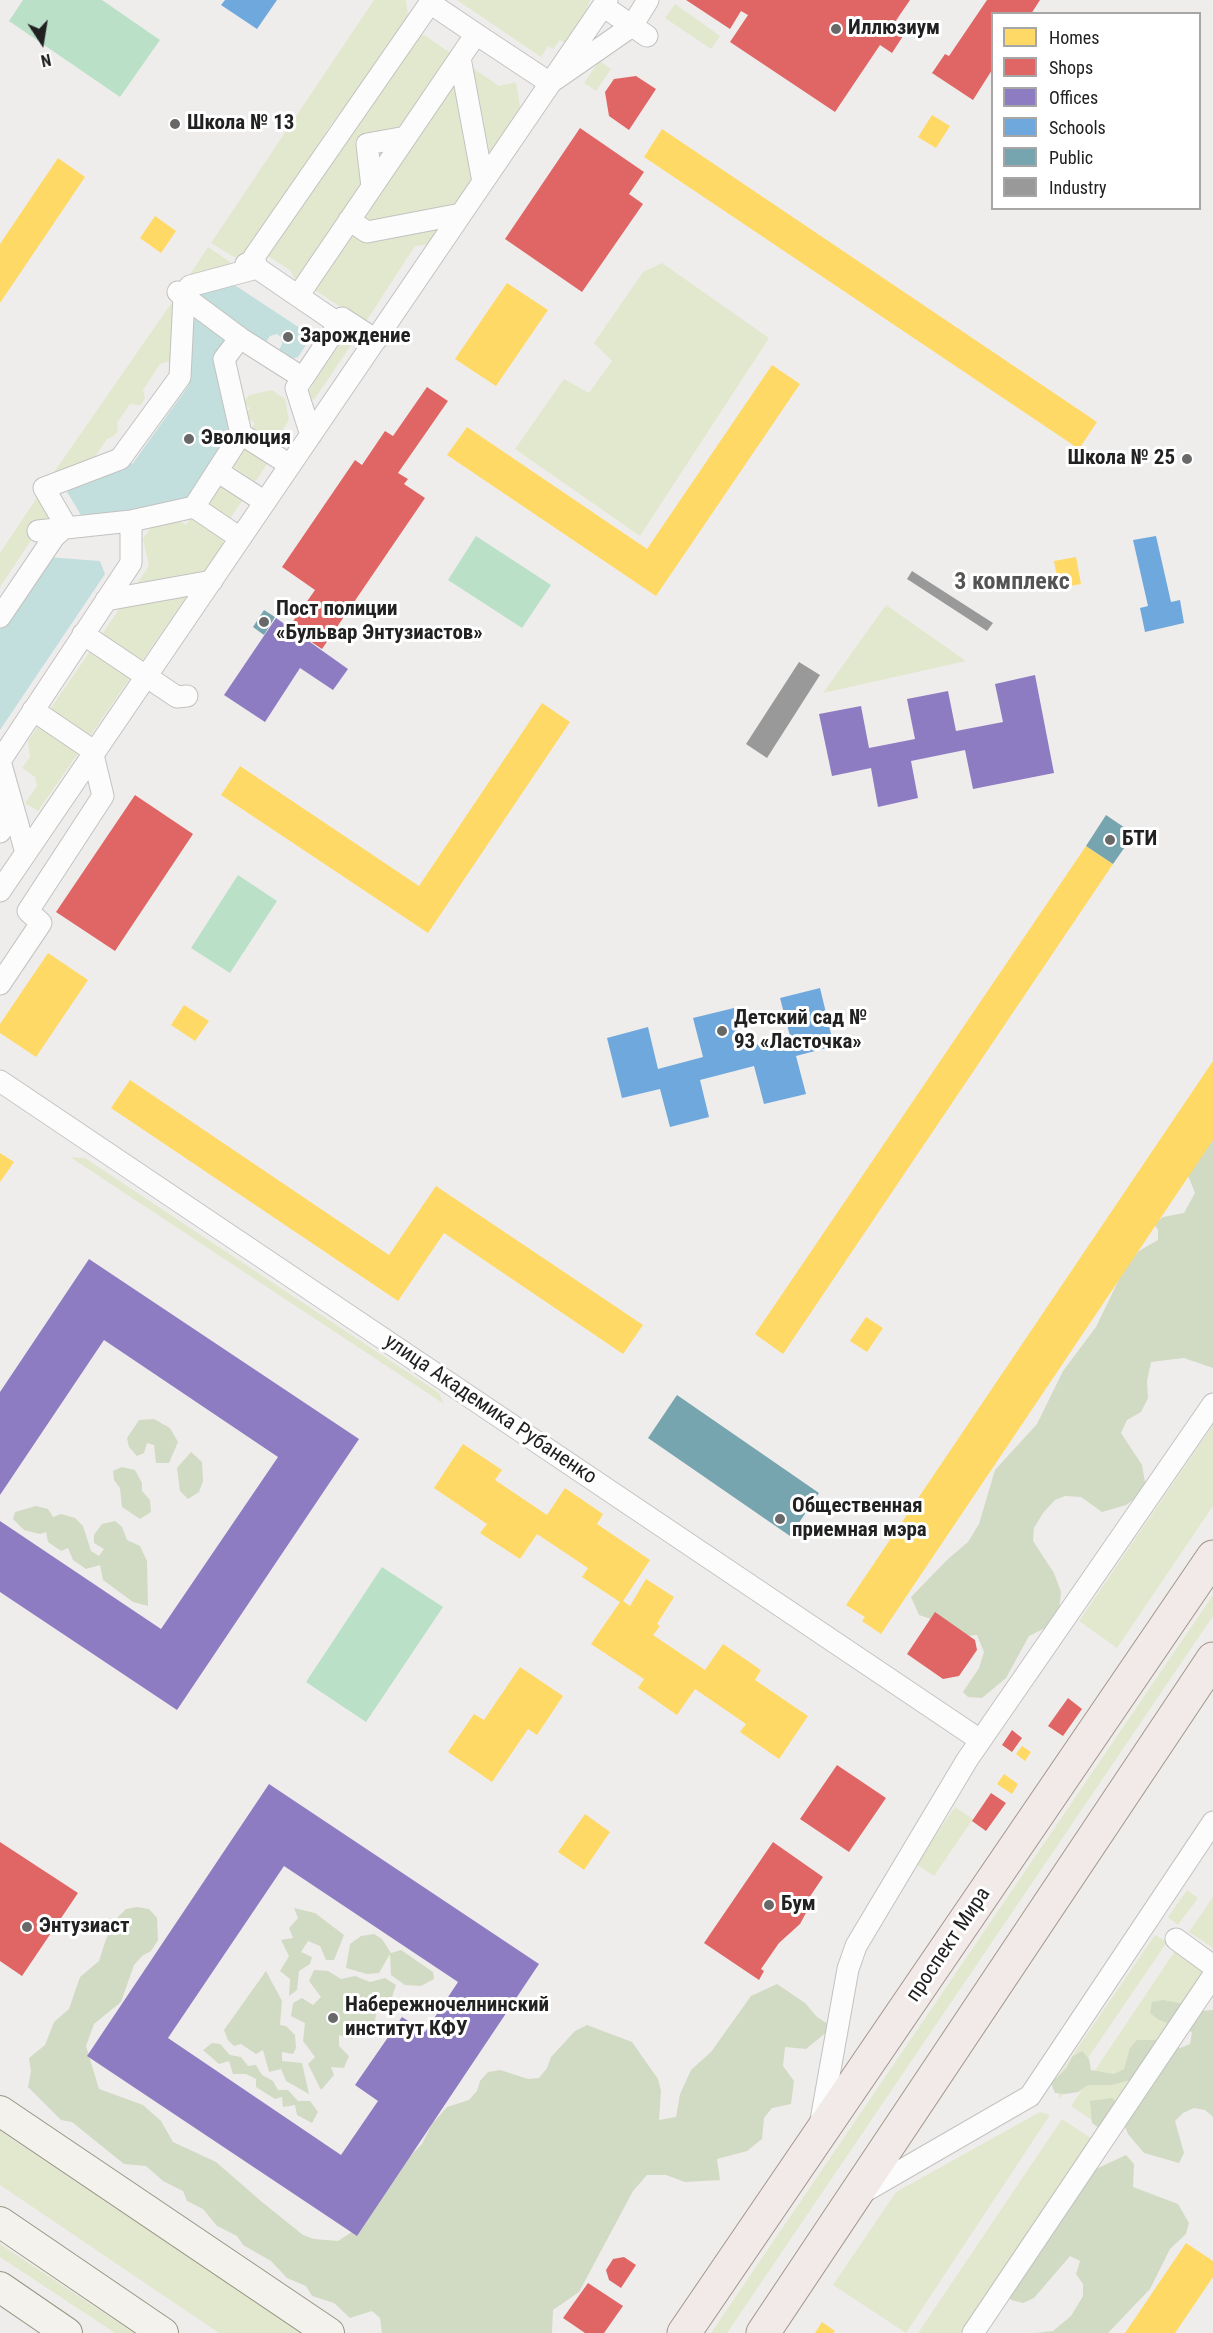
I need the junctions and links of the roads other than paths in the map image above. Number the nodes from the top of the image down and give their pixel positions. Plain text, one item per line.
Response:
1 (648, 0) edge
2 (432, 2) edge
3 (605, 3) edge
4 (639, 31) junction
5 (476, 34) junction
6 (460, 58) junction
7 (550, 83) junction
8 (343, 129) junction
9 (405, 137) junction
10 (367, 144) junction
11 (390, 160) junction
12 (483, 182) junction
13 (372, 187) junction
14 (461, 213) junction
15 (350, 220) junction
16 (244, 271) junction
17 (184, 289) junction
18 (298, 296) junction
19 (339, 324) junction
20 (240, 338) junction
21 (376, 339) junction
22 (303, 378) junction
23 (241, 434) junction
24 (311, 435) junction
25 (290, 465) junction
26 (218, 471) junction
27 (265, 502) junction
28 (194, 507) junction
29 (131, 521) junction
30 (66, 526) junction
31 (38, 531) dead end
32 (240, 538) junction
33 (212, 581) junction
34 (106, 600) junction
35 (0, 617) edge
36 (84, 634) junction
37 (146, 677) junction
38 (187, 696) dead end
39 (33, 710) junction
40 (94, 754) junction
41 (7, 806) edge
42 (0, 832) edge
43 (26, 853) junction
44 (0, 892) edge
45 (28, 911) junction
46 (0, 984) edge
47 (0, 1081) edge
48 (1213, 1404) edge
49 (1213, 1557) edge
50 (1213, 1659) edge
51 (980, 1740) junction
52 (1213, 1822) edge
53 (1176, 1940) dead end
54 (1213, 1966) edge
55 (1213, 1976) edge
56 (0, 2111) edge
57 (805, 2158) junction
58 (853, 2197) junction
59 (0, 2222) edge
60 (0, 2287) edge
61 (68, 2333) edge
62 (163, 2333) edge
63 (329, 2333) edge
64 (684, 2333) edge
65 (763, 2333) edge
66 (972, 2333) edge

1 - 4 street
2 - 5 street
2 - 8 street
3 - 4 street
3 - 7 street
4 - 7 street
5 - 6 street
5 - 7 street
6 - 9 street
6 - 12 street
7 - 12 street
8 - 10 street
8 - 16 street
9 - 10 street
9 - 11 street
10 - 11 street
10 - 13 street
11 - 13 street
12 - 14 street
13 - 15 street
14 - 15 street
14 - 21 street
15 - 18 street
16 - 17 street
16 - 18 street
17 - 20 street
17 - 30 street
18 - 19 street
19 - 21 street
19 - 22 street
20 - 22 street
20 - 23 street
21 - 24 street
22 - 24 street
23 - 25 street
23 - 26 street
24 - 25 street
25 - 27 street
26 - 27 street
26 - 28 street
27 - 32 street
28 - 29 street
28 - 32 street
29 - 30 street
29 - 34 street
30 - 31 street
30 - 35 street
32 - 33 street
33 - 34 street
33 - 37 street
34 - 36 street
36 - 37 street
36 - 39 street
37 - 38 street
37 - 40 street
39 - 40 street
39 - 41 street
40 - 43 street
40 - 45 street
41 - 42 street
41 - 43 street
43 - 44 street
44 - 45 street
45 - 46 street
47 - 51 street, улица Академика Рубаненко
48 - 51 street
49 - 57 main road, проспект Мира
50 - 58 main road
51 - 57 street
52 - 58 street
53 - 54 street
55 - 66 street
56 - 63 main road
57 - 64 main road, проспект Мира
58 - 65 main road
59 - 62 main road
60 - 61 main road

